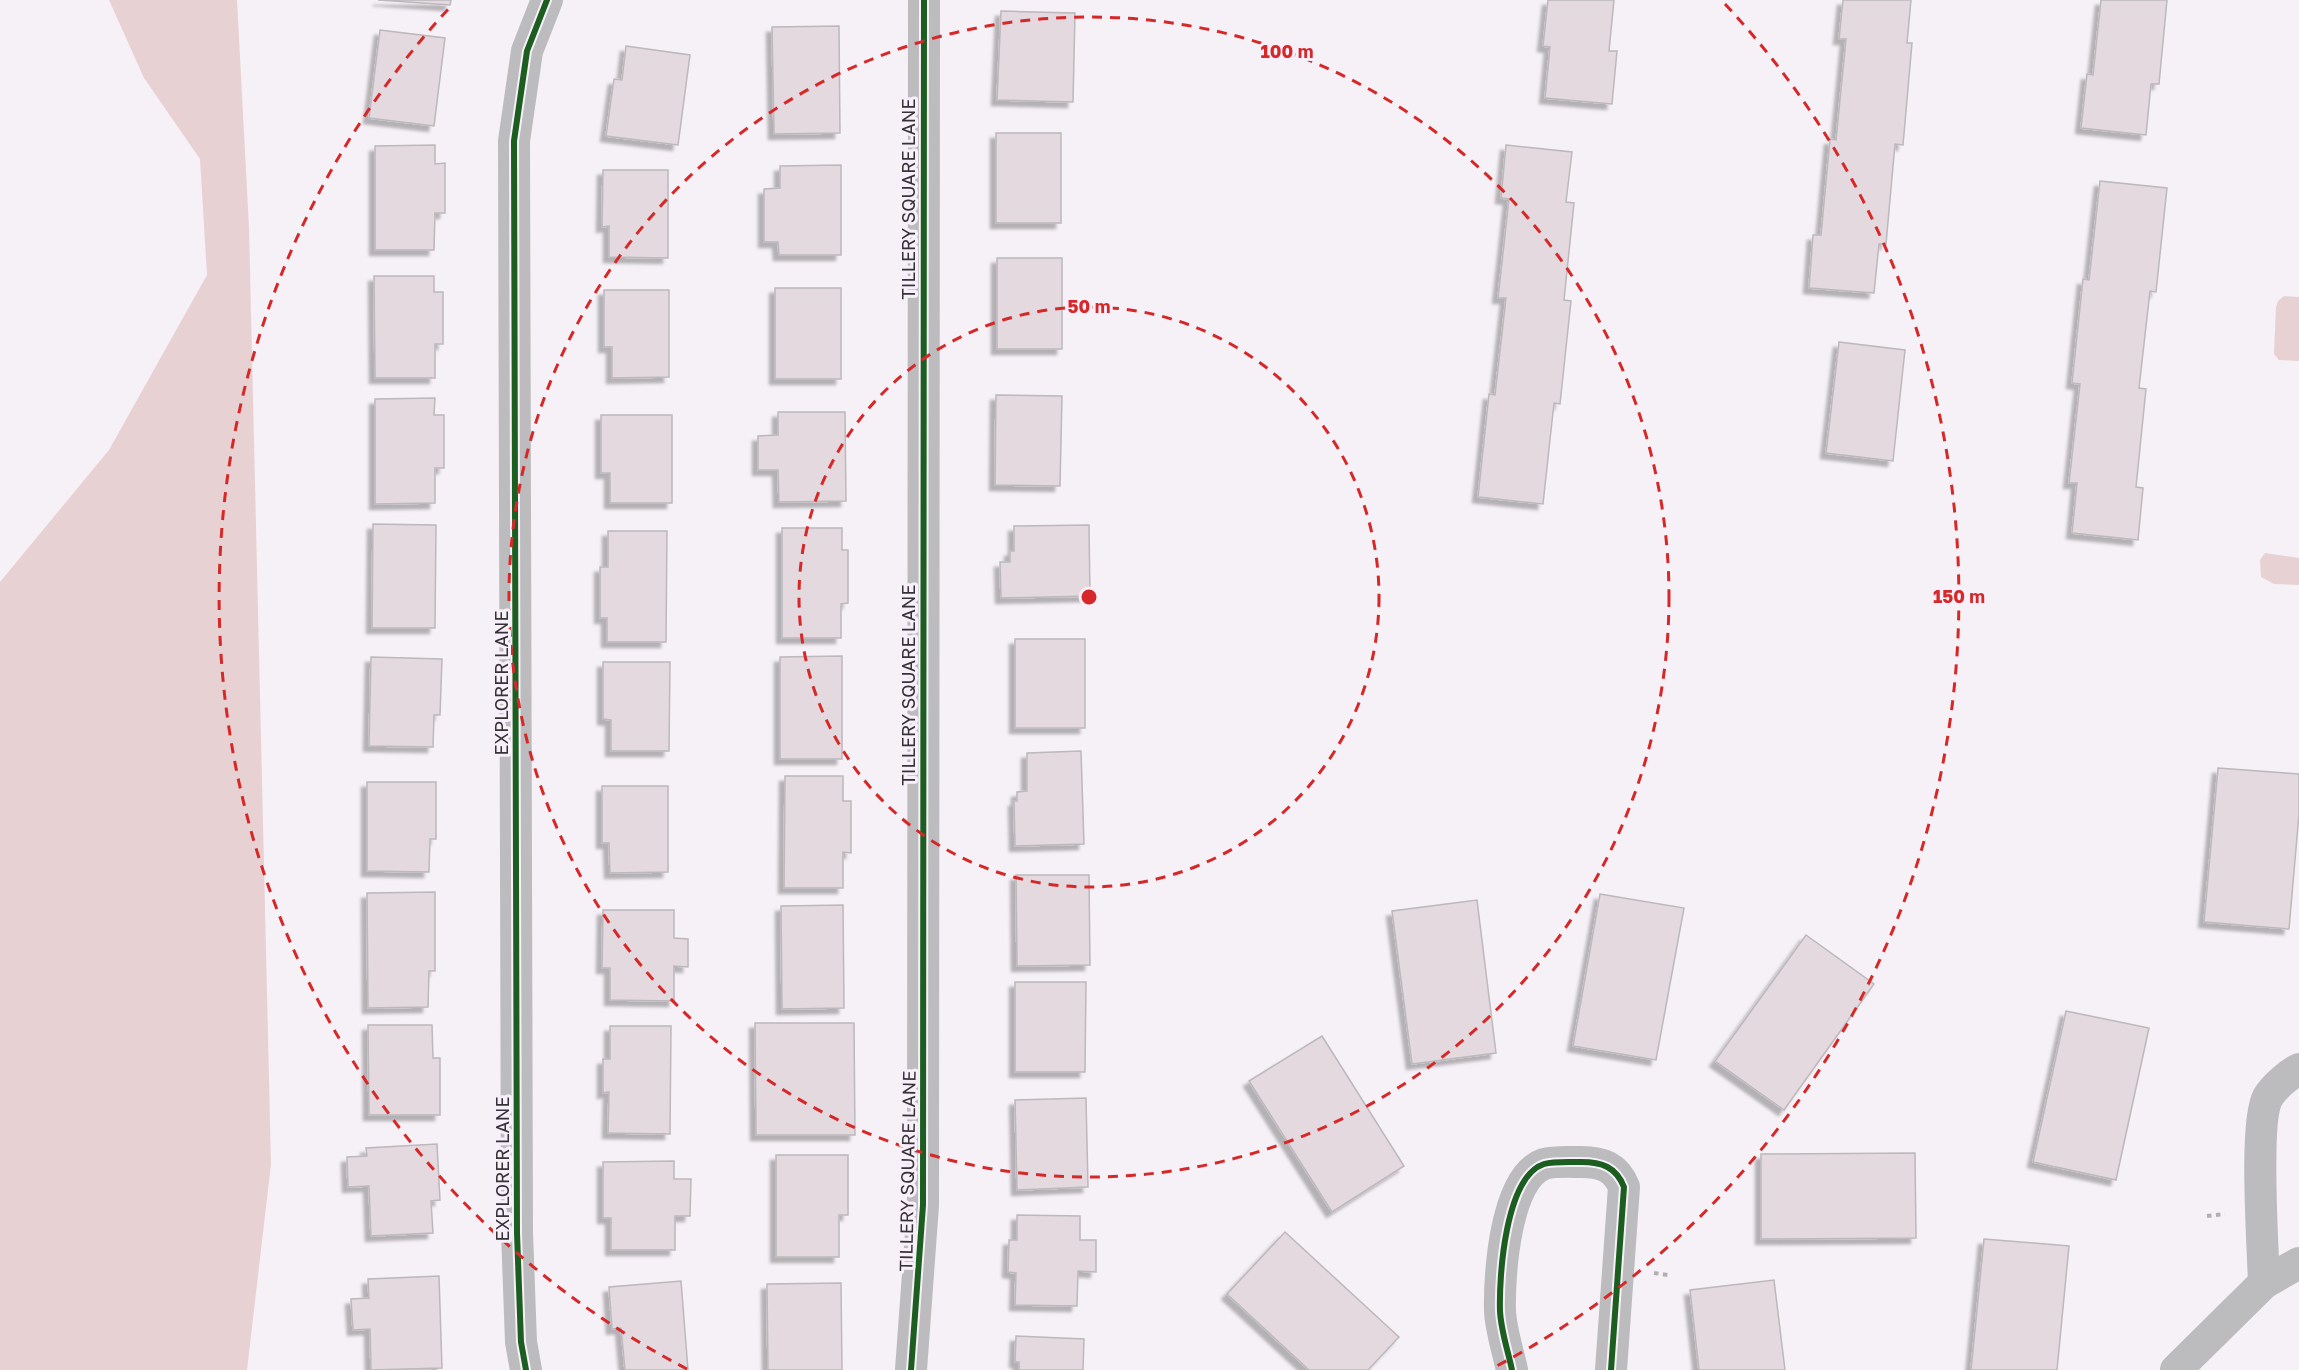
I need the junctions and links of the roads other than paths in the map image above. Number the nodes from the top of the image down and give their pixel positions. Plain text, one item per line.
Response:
1 (547, 0) edge
2 (924, 0) edge
3 (2299, 1069) edge
4 (2299, 1263) edge
5 (2264, 1283) junction
6 (526, 1370) edge
7 (911, 1370) edge
8 (1512, 1370) edge
9 (1611, 1370) edge
10 (2176, 1370) edge

1 - 6 street, EXPLORER LANE
2 - 7 street, TILLERY SQUARE LANE
3 - 5 street
4 - 5 street
5 - 10 street
8 - 9 street

